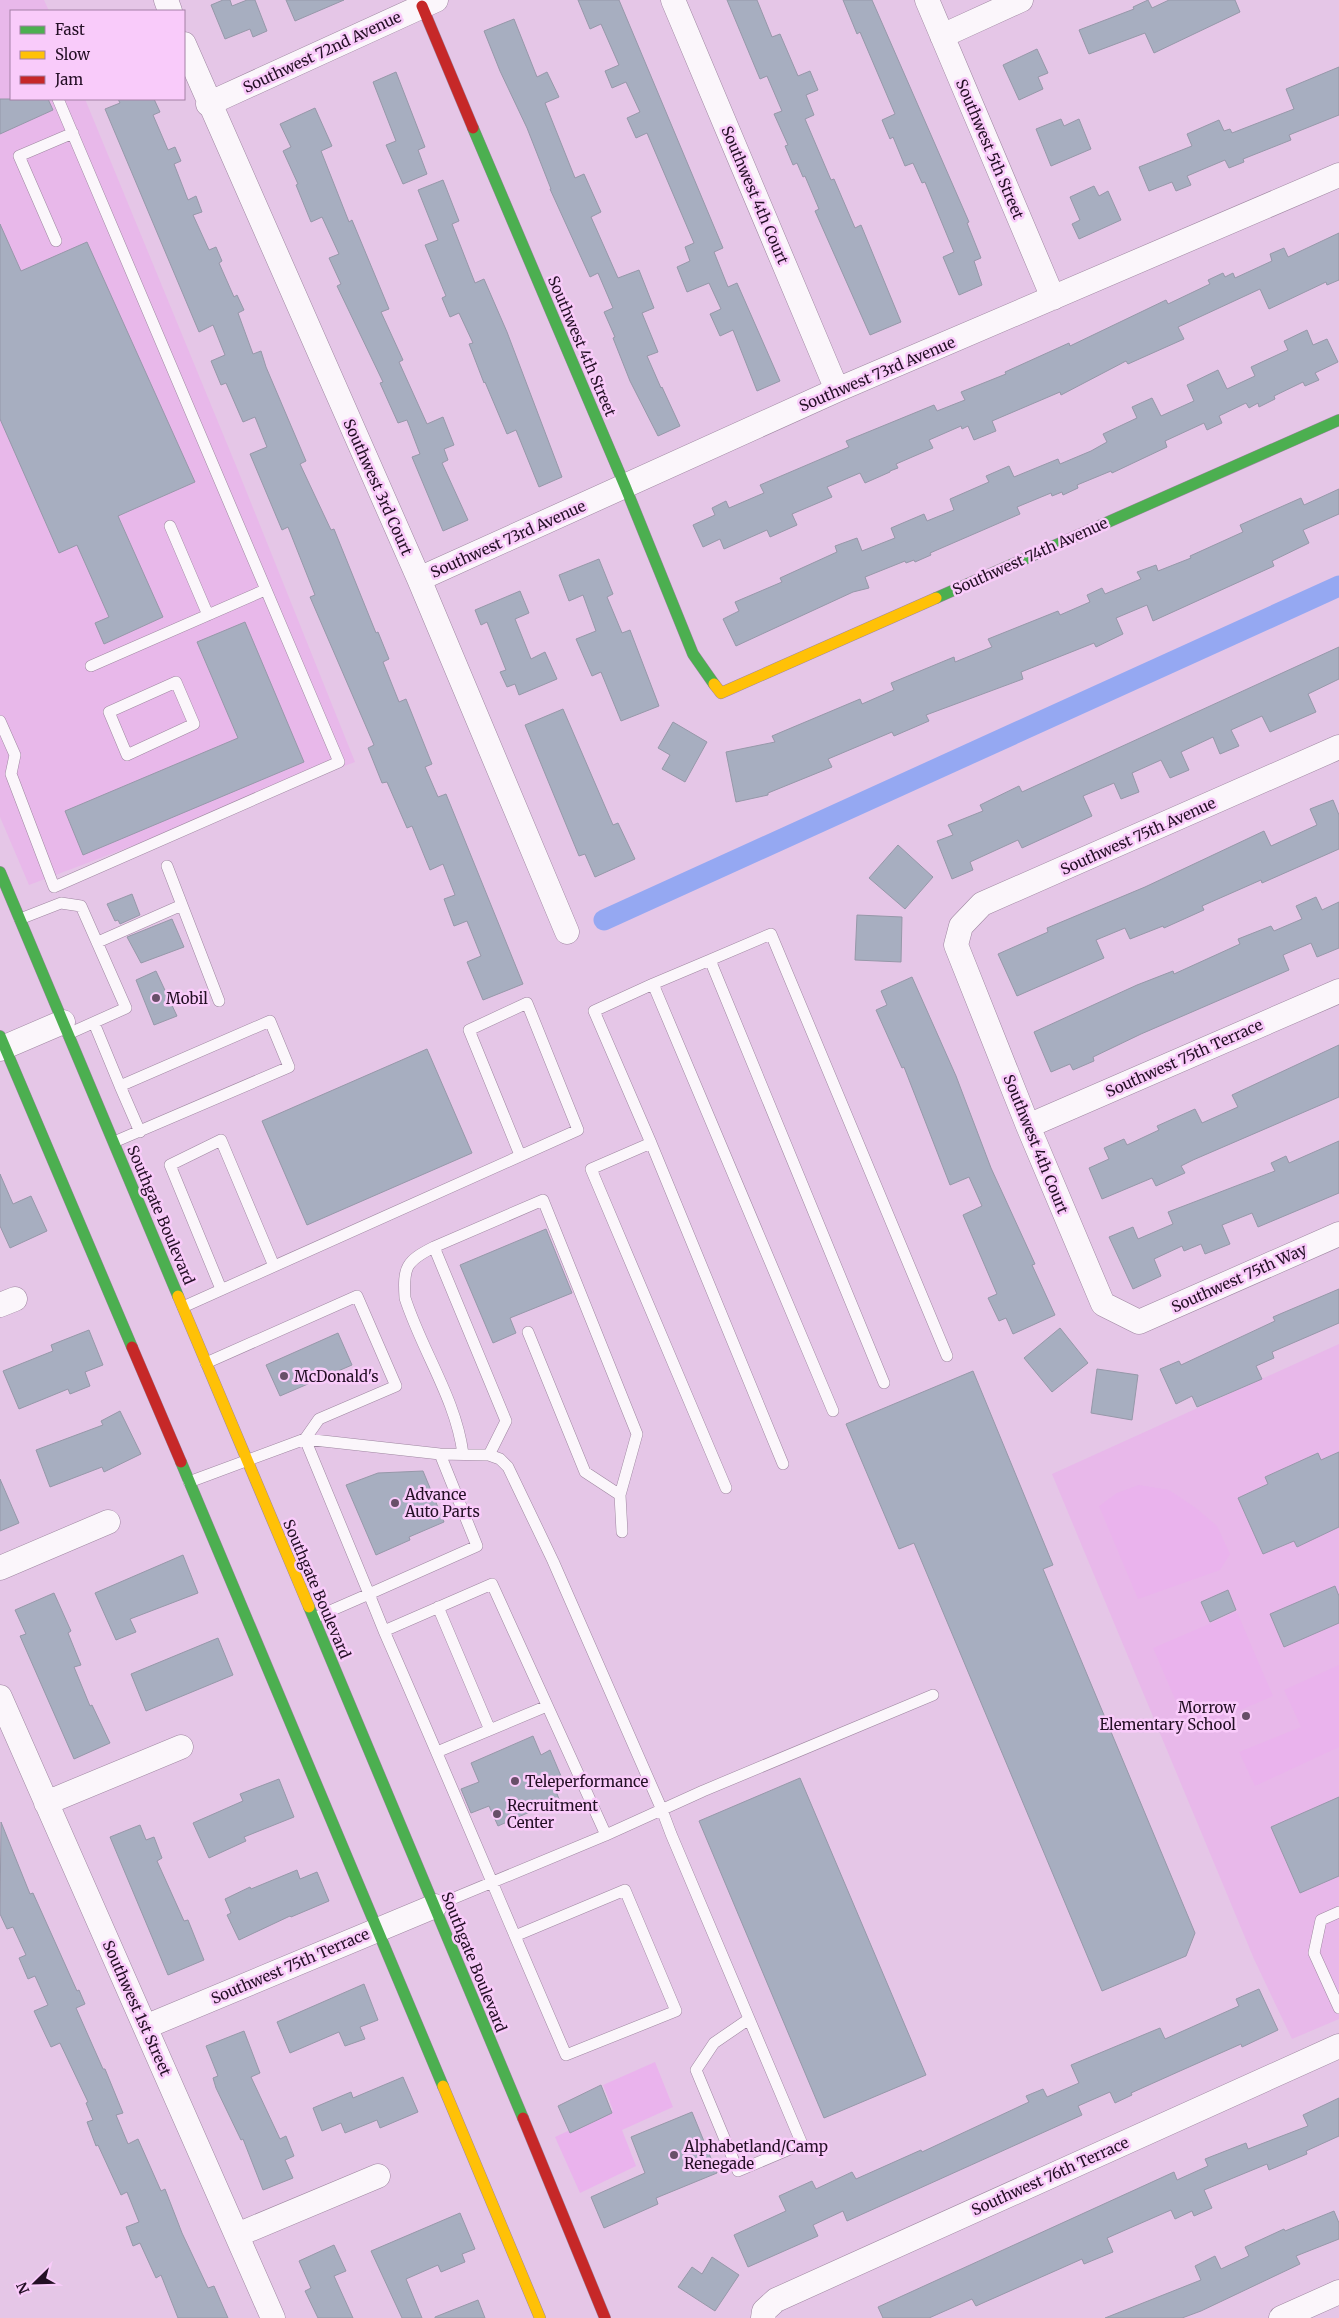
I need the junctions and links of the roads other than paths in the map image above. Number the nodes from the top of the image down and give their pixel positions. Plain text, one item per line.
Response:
1 (673, 0) edge
2 (927, 0) edge
3 (1021, 0) edge
4 (429, 3) edge
5 (942, 36) junction
6 (185, 46) edge
7 (58, 100) edge
8 (208, 104) junction
9 (73, 133) junction
10 (1339, 175) edge
11 (56, 241) dead end
12 (1053, 298) junction
13 (838, 390) junction
14 (1339, 420) edge
15 (625, 486) junction
16 (170, 526) dead end
17 (419, 579) junction
18 (265, 590) junction
19 (208, 615) junction
20 (91, 666) dead end
21 (721, 693) joint
22 (109, 712) joint
23 (0, 721) edge
24 (1339, 747) edge
25 (167, 866) dead end
26 (0, 872) edge
27 (54, 887) junction
28 (61, 903) junction
29 (182, 905) junction
30 (20, 919) junction
31 (567, 932) dead end
32 (98, 942) junction
33 (956, 945) joint
34 (710, 960) junction
35 (653, 984) junction
36 (1339, 991) edge
37 (219, 1002) dead end
38 (94, 1023) junction
39 (66, 1028) junction
40 (2, 1044) edge
41 (120, 1086) junction
42 (1028, 1126) junction
43 (140, 1132) junction
44 (114, 1142) junction
45 (651, 1143) junction
46 (520, 1155) junction
47 (1339, 1234) edge
48 (434, 1247) junction
49 (274, 1266) junction
50 (221, 1290) junction
51 (183, 1307) junction
52 (1139, 1322) joint
53 (528, 1332) dead end
54 (947, 1356) dead end
55 (206, 1363) junction
56 (884, 1383) dead end
57 (833, 1411) dead end
58 (305, 1439) junction
59 (440, 1454) junction
60 (464, 1454) junction
61 (489, 1455) junction
62 (246, 1460) junction
63 (783, 1464) dead end
64 (188, 1483) junction
65 (726, 1488) dead end
66 (620, 1495) junction
67 (108, 1522) dead end
68 (622, 1532) dead end
69 (0, 1568) edge
70 (368, 1594) junction
71 (438, 1607) junction
72 (313, 1618) junction
73 (384, 1631) junction
74 (933, 1695) dead end
75 (0, 1697) edge
76 (547, 1706) junction
77 (490, 1730) junction
78 (181, 1747) dead end
79 (437, 1752) junction
80 (46, 1803) junction
81 (662, 1810) junction
82 (606, 1835) junction
83 (491, 1883) junction
84 (435, 1906) junction
85 (1339, 1912) edge
86 (377, 1930) junction
87 (515, 1936) junction
88 (1339, 2008) edge
89 (749, 2019) junction
90 (145, 2027) junction
91 (1339, 2046) edge
92 (378, 2176) dead end
93 (237, 2235) junction
94 (1339, 2292) edge
95 (764, 2314) edge
96 (273, 2318) edge
97 (540, 2318) edge
98 (606, 2318) edge
99 (1281, 2318) edge

1 - 13 street, Southwest 4th Court
2 - 5 street, Southwest 5th Street
3 - 5 street
4 - 8 street, Southwest 72nd Avenue
4 - 15 main road, Southwest 4th Street
5 - 12 street, Southwest 5th Street
6 - 8 street, Southwest 3rd Court
7 - 9 lane
8 - 17 street, Southwest 3rd Court
9 - 11 lane
9 - 18 lane
10 - 12 street, Southwest 73rd Avenue
12 - 13 street, Southwest 73rd Avenue
13 - 15 street, Southwest 73rd Avenue
14 - 21 main road, Southwest 74th Avenue
15 - 17 street, Southwest 73rd Avenue
15 - 21 main road, Southwest 4th Street
16 - 19 lane
17 - 31 street, Southwest 3rd Court
18 - 19 lane
18 - 27 lane
19 - 20 lane
22 - 22 lane
23 - 27 lane
24 - 33 street, Southwest 75th Avenue
25 - 29 lane
26 - 30 main road, Southgate Boulevard
27 - 28 lane
28 - 30 lane
28 - 32 lane
29 - 32 lane
29 - 37 lane
30 - 39 main road, Southgate Boulevard
32 - 38 lane
33 - 42 street, Southwest 4th Court
34 - 35 lane
34 - 54 lane
34 - 56 lane
35 - 45 lane
35 - 57 lane
36 - 42 street, Southwest 75th Terrace
38 - 39 lane
38 - 41 lane
39 - 40 street
39 - 44 main road, Southgate Boulevard
40 - 64 main road
41 - 43 lane
41 - 43 lane
42 - 52 street, Southwest 4th Court
43 - 44 lane
44 - 51 main road, Southgate Boulevard
45 - 63 lane
45 - 65 lane
46 - 46 lane
46 - 49 lane
47 - 52 street, Southwest 75th Way
48 - 60 lane
48 - 61 lane
48 - 66 lane
49 - 50 lane
49 - 50 lane
50 - 51 lane
51 - 55 main road, Southgate Boulevard
53 - 66 lane
55 - 58 lane
55 - 62 main road, Southgate Boulevard
58 - 59 lane
58 - 62 lane
58 - 70 lane
59 - 60 lane
59 - 70 lane
60 - 61 lane
61 - 81 lane
62 - 64 lane
62 - 72 main road, Southgate Boulevard
64 - 86 main road
66 - 68 lane
67 - 69 street
70 - 72 lane
70 - 73 lane
71 - 73 lane
71 - 76 lane
71 - 77 lane
72 - 84 main road, Southgate Boulevard
73 - 79 lane
74 - 81 lane
75 - 80 street, Southwest 1st Street
76 - 77 lane
76 - 82 lane
77 - 79 lane
78 - 80 street
79 - 83 lane
80 - 90 street, Southwest 1st Street
81 - 82 lane
81 - 89 lane
82 - 83 lane
83 - 84 lane
83 - 87 lane
84 - 86 street, Southwest 75th Terrace
84 - 98 main road, Southgate Boulevard
85 - 88 lane
86 - 90 street, Southwest 75th Terrace
86 - 97 main road
87 - 87 lane
89 - 89 lane
90 - 93 street, Southwest 1st Street
91 - 95 street, Southwest 76th Terrace
92 - 93 street
93 - 96 street, Southwest 1st Street
94 - 99 street

